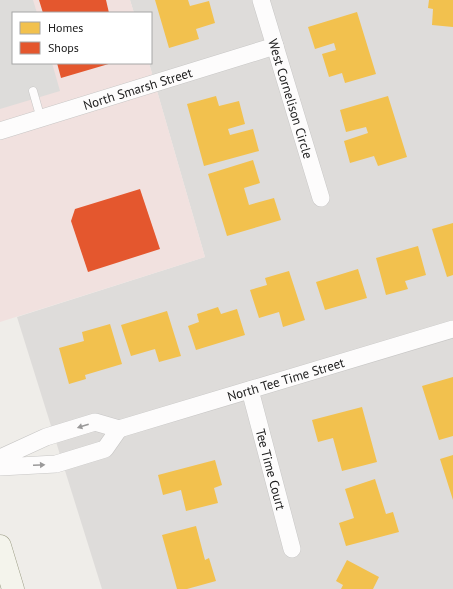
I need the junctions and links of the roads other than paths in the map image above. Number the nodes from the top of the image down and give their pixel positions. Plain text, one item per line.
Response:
1 (261, 0) edge
2 (275, 46) junction
3 (33, 91) dead end
4 (41, 119) junction
5 (0, 131) edge
6 (321, 198) dead end
7 (453, 329) edge
8 (250, 390) junction
9 (119, 429) junction
10 (0, 458) edge
11 (0, 467) edge
12 (0, 546) edge
13 (292, 549) dead end
14 (13, 589) edge

1 - 2 street, West Cornelison Circle
2 - 4 street, North Smarsh Street
2 - 6 street, West Cornelison Circle
3 - 4 lane
4 - 5 street, North Smarsh Street
7 - 8 street, North Tee Time Street
8 - 9 street, North Tee Time Street
8 - 13 street, Tee Time Court
9 -> 10 street
11 -> 9 street
12 - 14 main road

